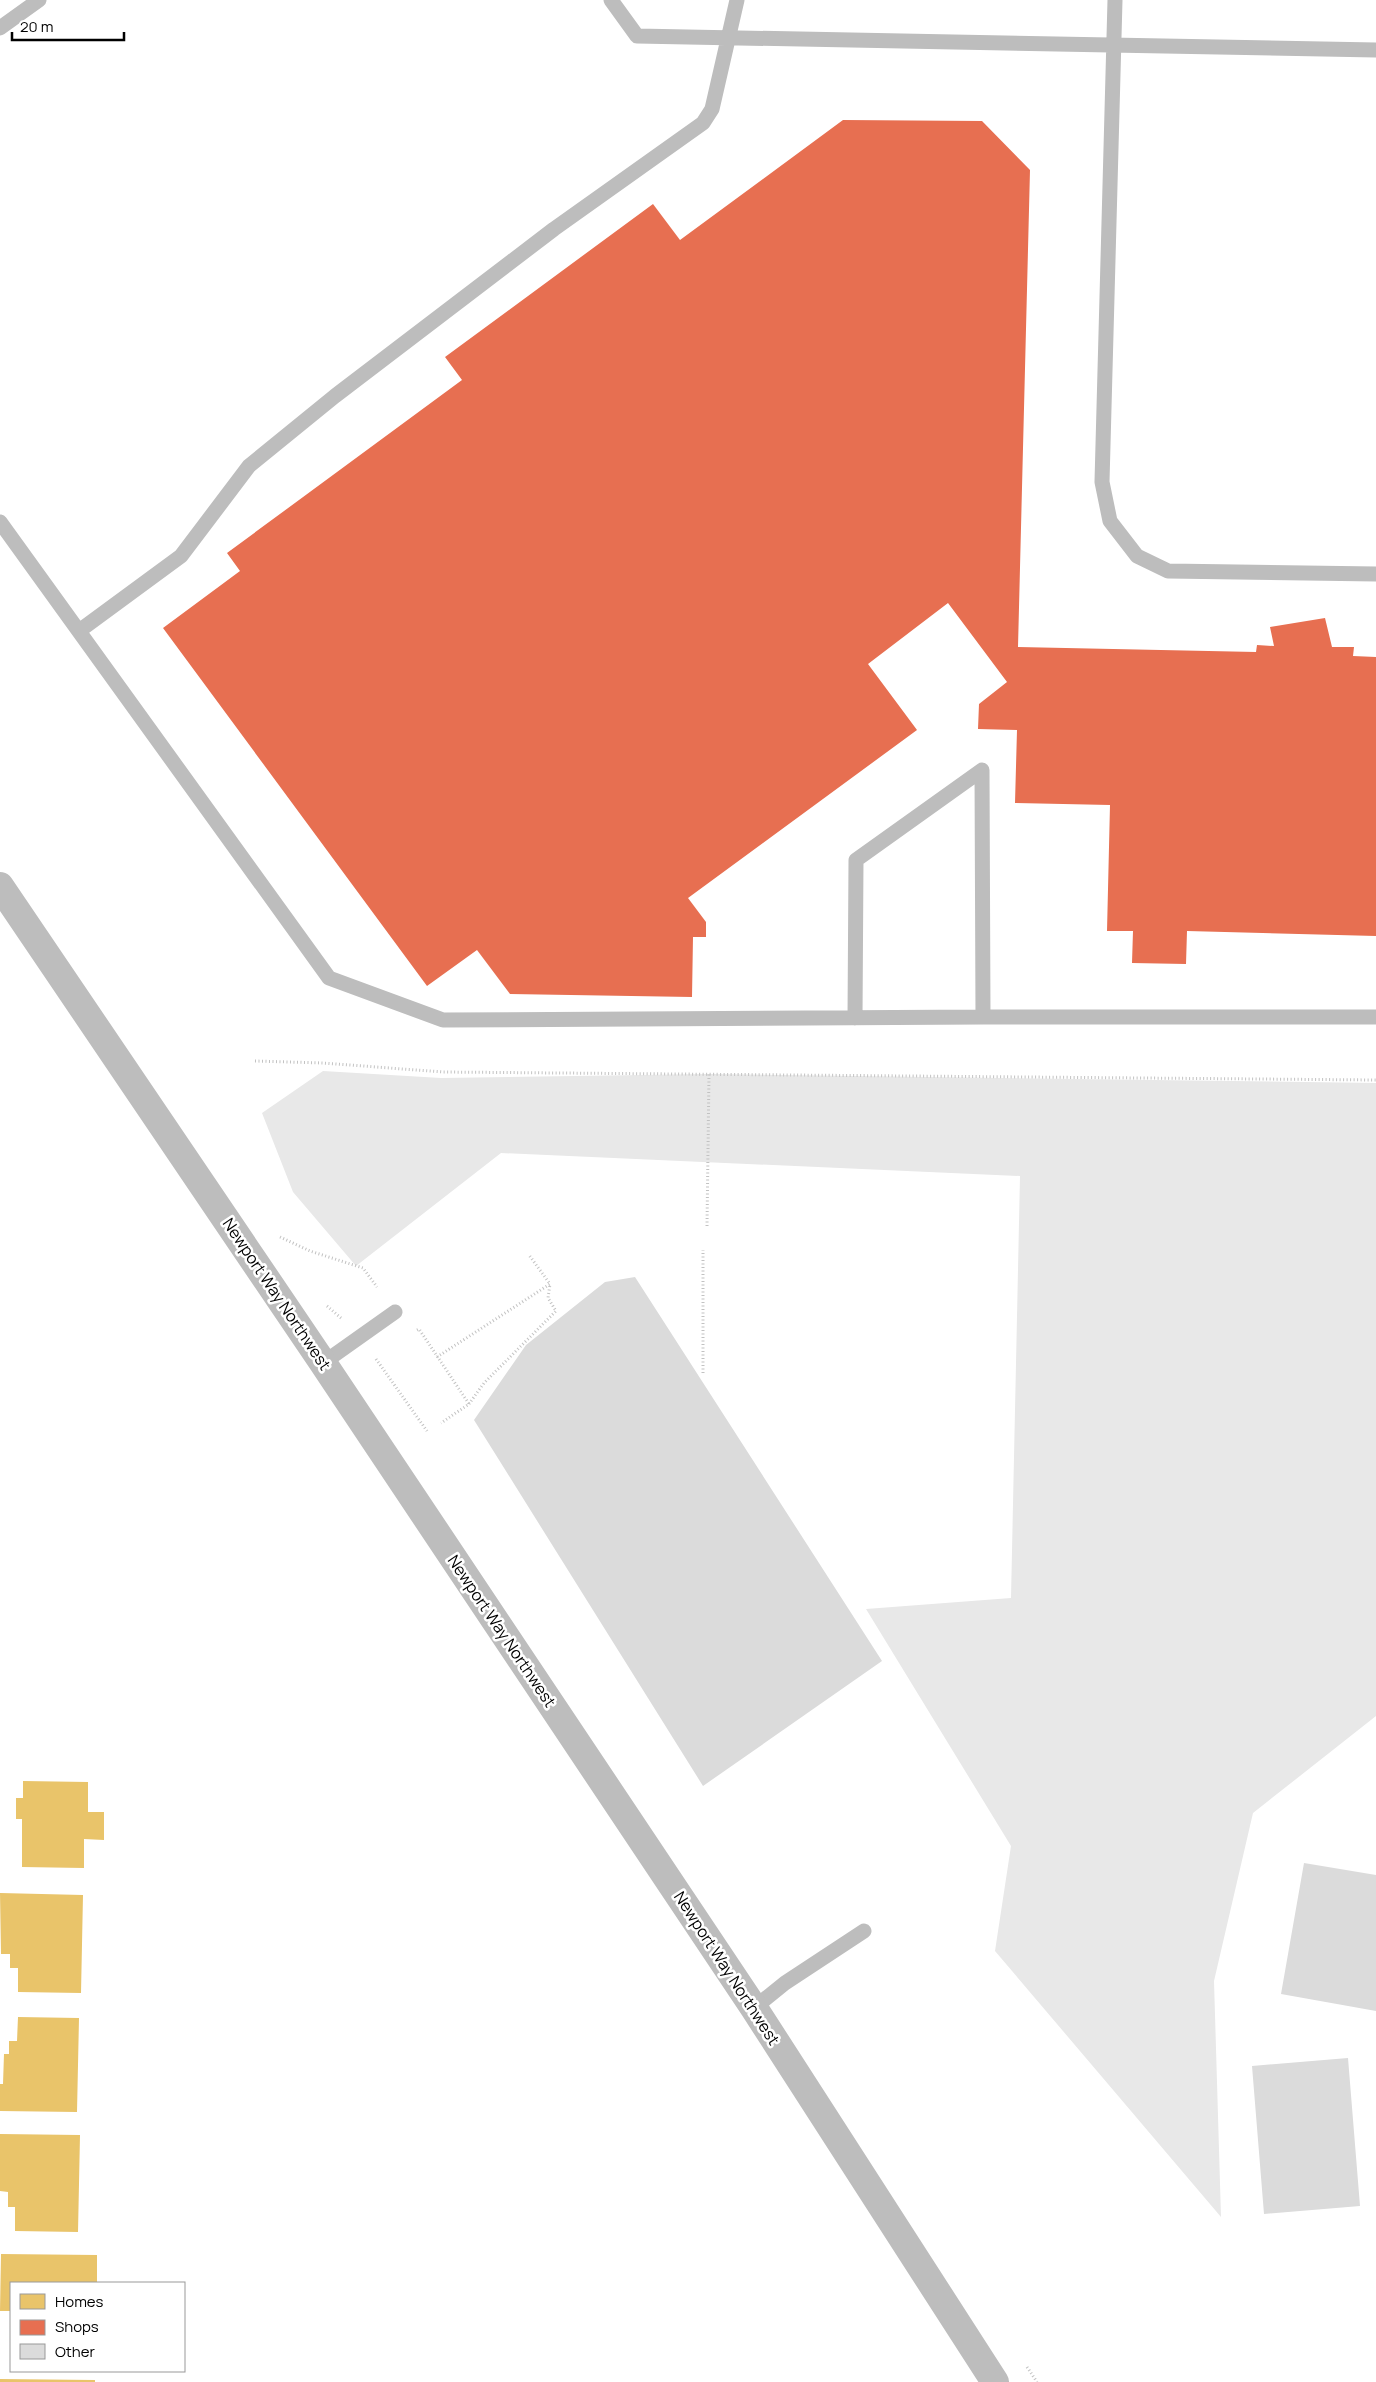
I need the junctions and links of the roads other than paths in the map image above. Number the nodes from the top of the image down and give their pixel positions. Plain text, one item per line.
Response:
1 (39, 0) edge
2 (611, 0) edge
3 (736, 0) edge
4 (1115, 0) edge
5 (0, 28) edge
6 (728, 39) junction
7 (1114, 45) junction
8 (1376, 50) edge
9 (0, 522) edge
10 (1376, 574) edge
11 (79, 631) junction
12 (0, 886) edge
13 (983, 1017) junction
14 (855, 1018) junction
15 (1376, 1018) edge
16 (395, 1312) dead end
17 (324, 1363) junction
18 (864, 1931) dead end
19 (754, 2008) junction
20 (995, 2382) edge

1 - 5 lane
2 - 6 lane
3 - 6 lane
4 - 7 lane
6 - 7 lane
6 - 11 lane
7 - 8 lane
7 - 10 lane
9 - 11 lane
11 - 14 lane
12 - 17 street, Newport Way Northwest
13 - 14 lane
13 - 14 lane
13 - 15 lane
16 - 17 lane
17 - 19 street, Newport Way Northwest
18 - 19 lane
19 - 20 street, Newport Way Northwest

